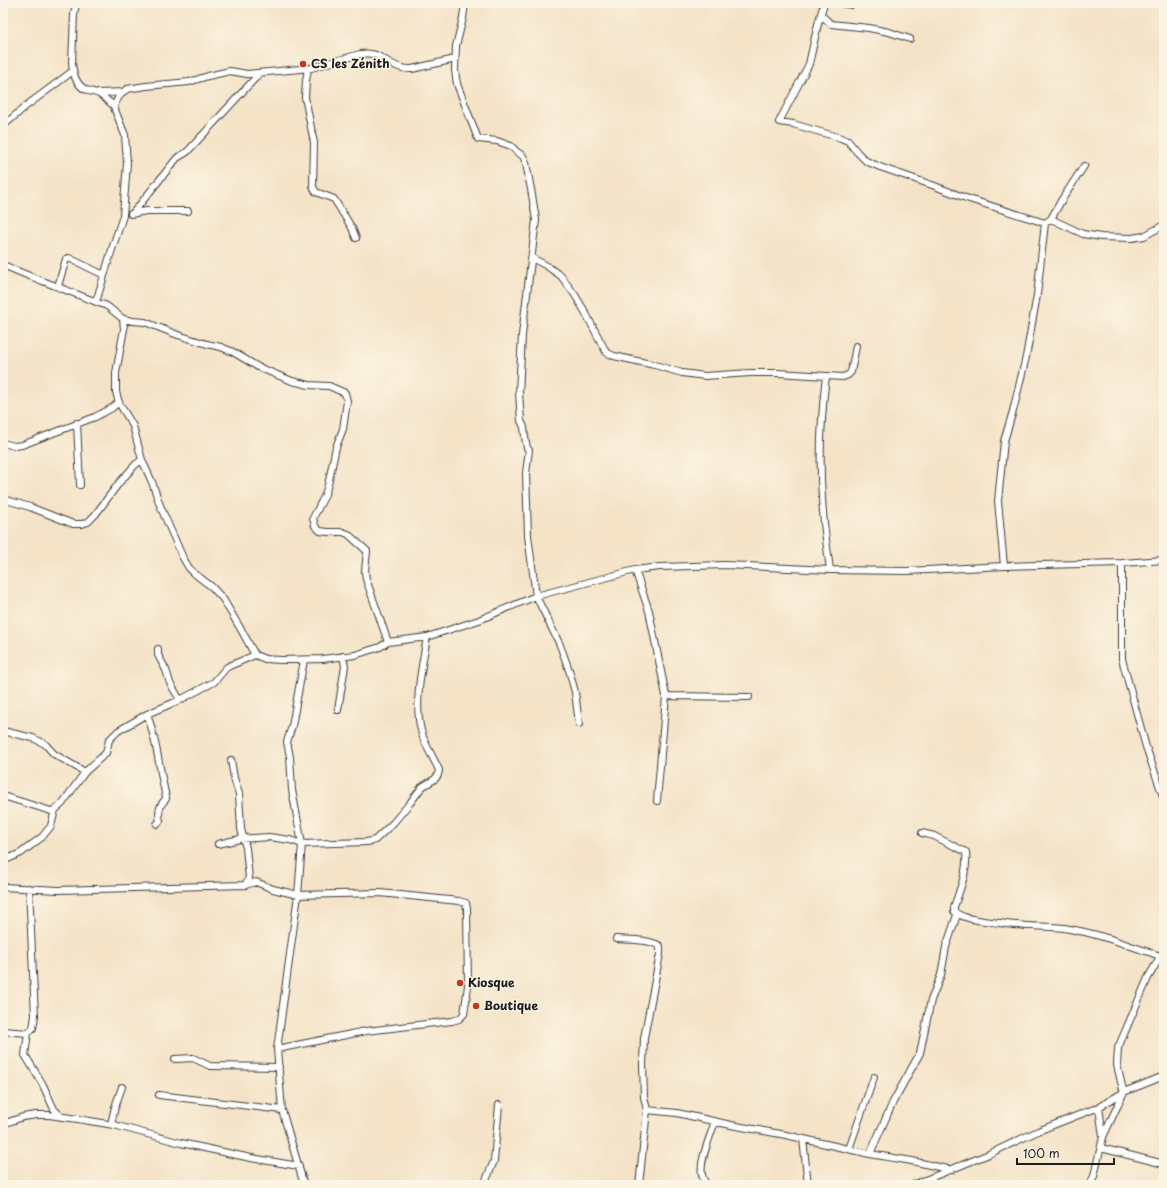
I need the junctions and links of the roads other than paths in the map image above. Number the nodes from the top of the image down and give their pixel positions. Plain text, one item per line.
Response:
1 (76, 3) edge
2 (465, 3) edge
3 (824, 3) edge
4 (841, 3) edge
5 (851, 5) dead end
6 (820, 15) junction
7 (910, 38) dead end
8 (455, 60) junction
9 (308, 68) junction
10 (73, 71) junction
11 (260, 73) junction
12 (123, 92) junction
13 (97, 94) junction
14 (114, 106) junction
15 (3, 126) edge
16 (1084, 166) dead end
17 (188, 211) dead end
18 (133, 213) junction
19 (123, 216) junction
20 (1052, 219) junction
21 (1045, 223) junction
22 (1164, 225) edge
23 (356, 238) dead end
24 (532, 258) junction
25 (3, 265) edge
26 (104, 275) junction
27 (58, 286) junction
28 (96, 302) junction
29 (123, 319) junction
30 (856, 346) dead end
31 (826, 376) junction
32 (119, 402) junction
33 (76, 423) junction
34 (3, 443) edge
35 (142, 460) junction
36 (80, 485) dead end
37 (3, 499) edge
38 (1164, 560) edge
39 (1122, 563) junction
40 (1004, 566) junction
41 (636, 570) junction
42 (830, 570) junction
43 (536, 596) junction
44 (427, 637) junction
45 (388, 642) junction
46 (158, 650) dead end
47 (255, 655) junction
48 (343, 656) junction
49 (304, 660) junction
50 (666, 696) junction
51 (749, 697) dead end
52 (180, 700) junction
53 (338, 710) dead end
54 (147, 714) junction
55 (579, 724) dead end
56 (3, 731) edge
57 (231, 760) dead end
58 (85, 772) junction
59 (3, 796) edge
60 (1164, 799) edge
61 (657, 801) dead end
62 (55, 810) junction
63 (157, 824) dead end
64 (922, 833) dead end
65 (243, 839) junction
66 (218, 844) dead end
67 (302, 844) junction
68 (3, 861) edge
69 (245, 885) junction
70 (3, 887) edge
71 (29, 888) junction
72 (298, 896) junction
73 (957, 915) junction
74 (616, 939) dead end
75 (1162, 953) edge
76 (3, 1031) edge
77 (28, 1033) junction
78 (277, 1049) junction
79 (175, 1058) dead end
80 (278, 1067) junction
81 (1164, 1076) edge
82 (874, 1077) dead end
83 (122, 1087) dead end
84 (1124, 1092) junction
85 (159, 1095) dead end
86 (499, 1105) dead end
87 (1099, 1107) junction
88 (282, 1110) junction
89 (647, 1110) junction
90 (63, 1117) junction
91 (715, 1122) junction
92 (3, 1124) edge
93 (110, 1124) junction
94 (1103, 1137) junction
95 (803, 1139) junction
96 (1101, 1148) junction
97 (849, 1149) junction
98 (870, 1154) junction
99 (1164, 1164) edge
100 (299, 1166) junction
101 (952, 1170) junction
102 (304, 1185) edge
103 (484, 1185) edge
104 (639, 1185) edge
105 (707, 1185) edge
106 (808, 1185) edge
107 (913, 1185) edge
108 (1090, 1185) edge

1 - 10 street
2 - 8 street
3 - 6 street
4 - 5 street
6 - 7 street
6 - 21 street
8 - 9 street
8 - 24 street
9 - 11 street
9 - 23 street
10 - 13 street
10 - 15 street
11 - 12 street
11 - 18 street
12 - 13 street
12 - 14 street
13 - 14 street
14 - 19 street
16 - 20 street
17 - 18 street
18 - 19 street
19 - 26 street
20 - 21 street
20 - 22 street
21 - 40 street
24 - 31 street
24 - 43 street
25 - 27 street
26 - 27 street
26 - 28 street
27 - 28 street
28 - 29 street
29 - 32 street
29 - 45 street
30 - 31 street
31 - 42 street
32 - 33 street
32 - 35 street
33 - 34 street
33 - 36 street
35 - 37 street
35 - 47 street
38 - 39 street
39 - 40 street
39 - 60 street
40 - 42 street
41 - 42 street
41 - 43 street
41 - 50 street
43 - 44 street
43 - 55 street
44 - 45 street
44 - 67 street
45 - 48 street
46 - 52 street
47 - 49 street
47 - 52 street
48 - 49 street
48 - 53 street
49 - 67 street
50 - 51 street
50 - 61 street
52 - 54 street
54 - 58 street
54 - 63 street
56 - 58 street
57 - 65 street
58 - 62 street
59 - 62 street
62 - 68 street
64 - 73 street
65 - 66 street
65 - 67 street
65 - 69 street
67 - 72 street
69 - 71 street
69 - 72 street
70 - 71 street
71 - 77 street
72 - 78 street
72 - 78 street
73 - 75 street
73 - 98 street
74 - 89 street
75 - 84 street
76 - 77 street
77 - 90 street
78 - 80 street
79 - 80 street
80 - 88 street
81 - 84 street
82 - 97 street
83 - 93 street
84 - 87 street
84 - 94 street
85 - 88 street
86 - 103 street
87 - 94 street
87 - 101 street
88 - 100 street
89 - 91 street
89 - 104 street
90 - 92 street
90 - 93 street
91 - 95 street
91 - 105 street
93 - 100 street
94 - 96 street
95 - 97 street
95 - 106 street
96 - 99 street
96 - 108 street
97 - 98 street
98 - 101 street
100 - 102 street
101 - 107 street

